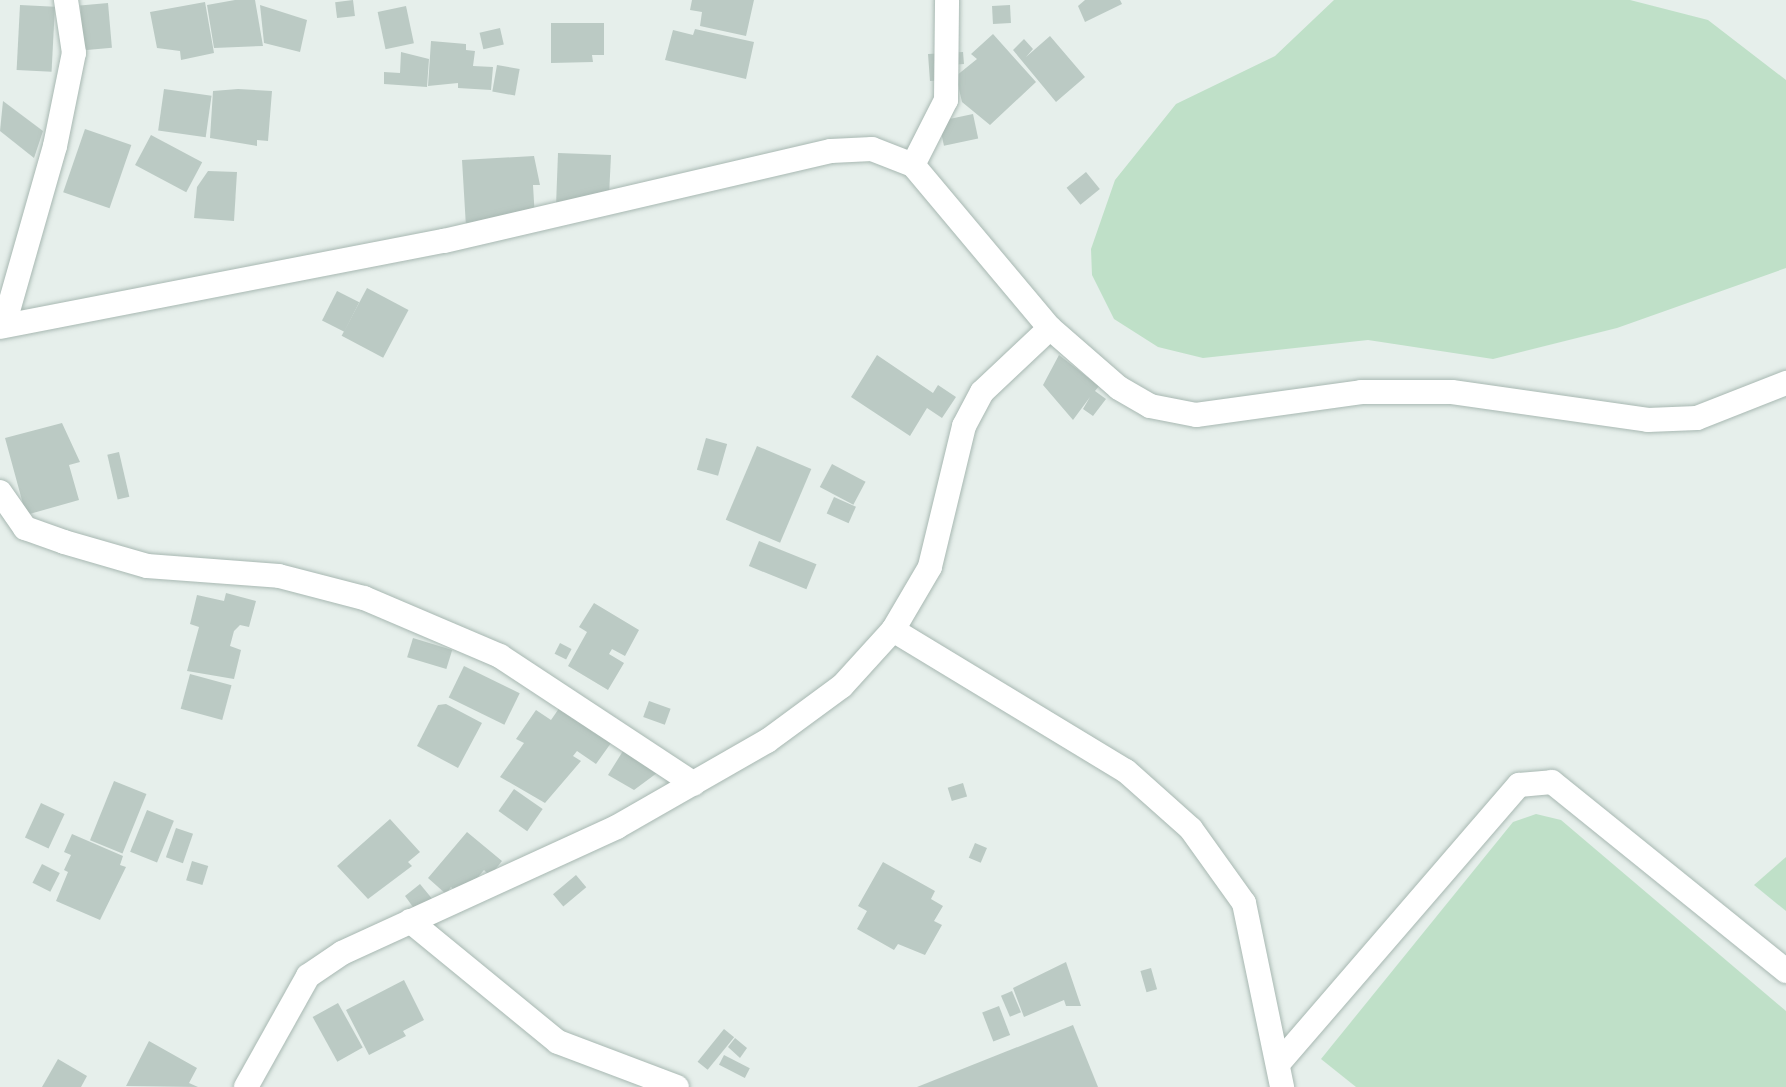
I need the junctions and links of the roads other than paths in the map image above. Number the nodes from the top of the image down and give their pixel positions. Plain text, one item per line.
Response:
1 (66, 0) edge
2 (947, 0) edge
3 (913, 165) junction
4 (2, 326) edge
5 (1050, 328) junction
6 (1786, 383) edge
7 (0, 492) edge
8 (893, 630) junction
9 (694, 784) junction
10 (410, 921) junction
11 (1786, 971) edge
12 (1280, 1076) edge
13 (246, 1087) edge
14 (677, 1087) edge

1 - 4 street
2 - 3 street
3 - 4 street
3 - 5 street
5 - 6 street
5 - 8 street
7 - 9 street
8 - 9 street
8 - 12 street
9 - 10 street
10 - 13 street
10 - 14 street
11 - 12 street

